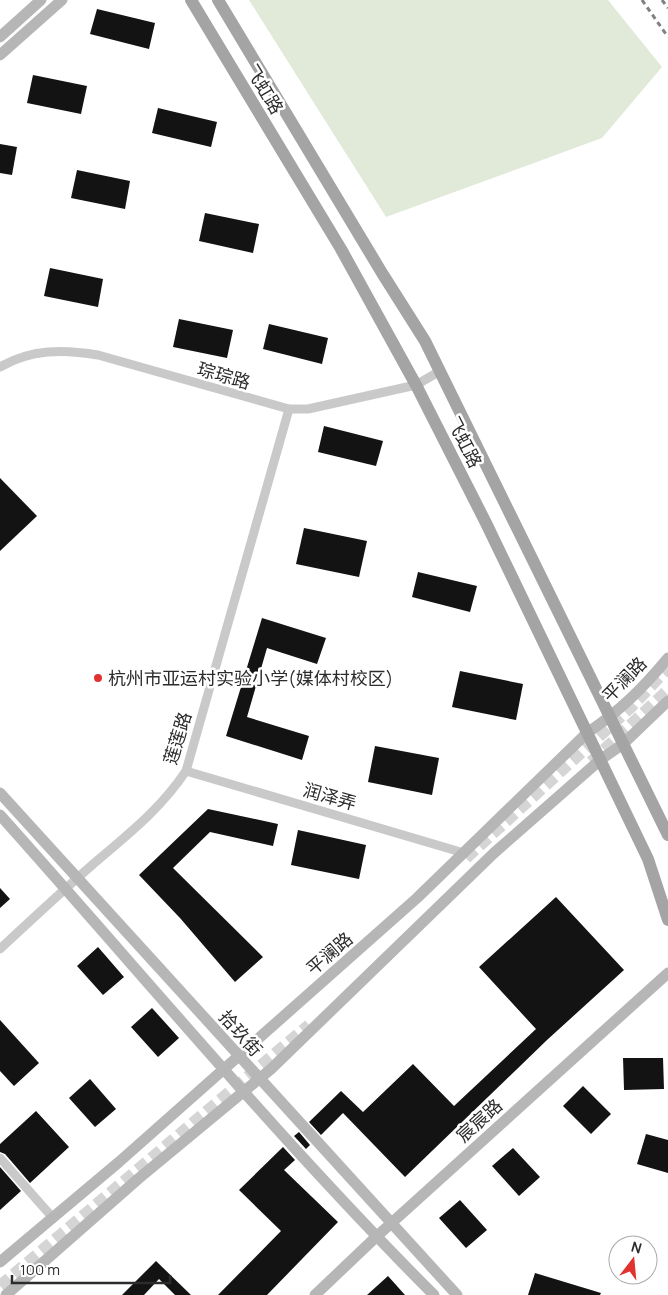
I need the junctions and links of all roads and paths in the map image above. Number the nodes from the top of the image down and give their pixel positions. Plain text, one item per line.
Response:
1 (41, 0) edge
2 (62, 0) edge
3 (191, 0) edge
4 (218, 0) edge
5 (0, 37) edge
6 (0, 56) edge
7 (0, 367) edge
8 (440, 371) junction
9 (416, 385) junction
10 (288, 409) junction
11 (668, 658) edge
12 (668, 701) edge
13 (610, 718) junction
14 (587, 734) junction
15 (623, 744) junction
16 (600, 760) junction
17 (186, 771) junction
18 (0, 793) edge
19 (0, 815) edge
20 (668, 835) edge
21 (464, 853) junction
22 (77, 879) junction
23 (66, 889) junction
24 (668, 920) edge
25 (0, 949) edge
26 (668, 973) edge
27 (239, 1056) junction
28 (224, 1069) junction
29 (260, 1079) junction
30 (244, 1092) junction
31 (0, 1158) edge
32 (53, 1218) junction
33 (391, 1224) junction
34 (376, 1237) junction
35 (0, 1262) edge
36 (6, 1295) edge
37 (315, 1295) edge
38 (434, 1295) edge
39 (457, 1295) edge

1 - 5 main road
2 - 6 main road
3 - 9 main road, 飞虹路
4 - 8 main road, 飞虹路
7 - 10 street, 琮琮路
8 - 9 street, 琮琮路
8 - 13 main road, 飞虹路
9 - 10 street, 琮琮路
9 - 14 main road, 飞虹路
10 - 17 street, 莲莲路
11 - 13 main road, 平澜路
12 - 15 main road
13 - 14 main road, 平澜路
13 - 15 main road, 飞虹路
14 - 16 main road, 飞虹路
14 - 21 main road, 平澜路
15 - 16 main road
15 - 20 main road, 飞虹路
16 - 24 main road, 飞虹路
16 - 29 main road
17 - 21 street, 润泽弄
17 - 22 street, 莲莲路
18 - 22 main road, 拾玖街
19 - 23 main road, 拾玖街
21 - 27 main road, 平澜路
22 - 23 street, 莲莲路
22 - 27 main road, 拾玖街
23 - 25 street, 莲莲路
23 - 28 main road, 拾玖街
26 - 33 main road, 宸宸路
27 - 28 main road, 平澜路
27 - 29 main road, 拾玖街
28 - 30 main road, 拾玖街
28 - 32 main road, 平澜路
29 - 30 main road
29 - 33 main road, 拾玖街
30 - 34 main road, 拾玖街
30 - 36 main road
31 - 32 street
32 - 35 main road, 平澜路
33 - 34 main road, 宸宸路
33 - 39 main road, 拾玖街
34 - 37 main road, 宸宸路
34 - 38 main road, 拾玖街

